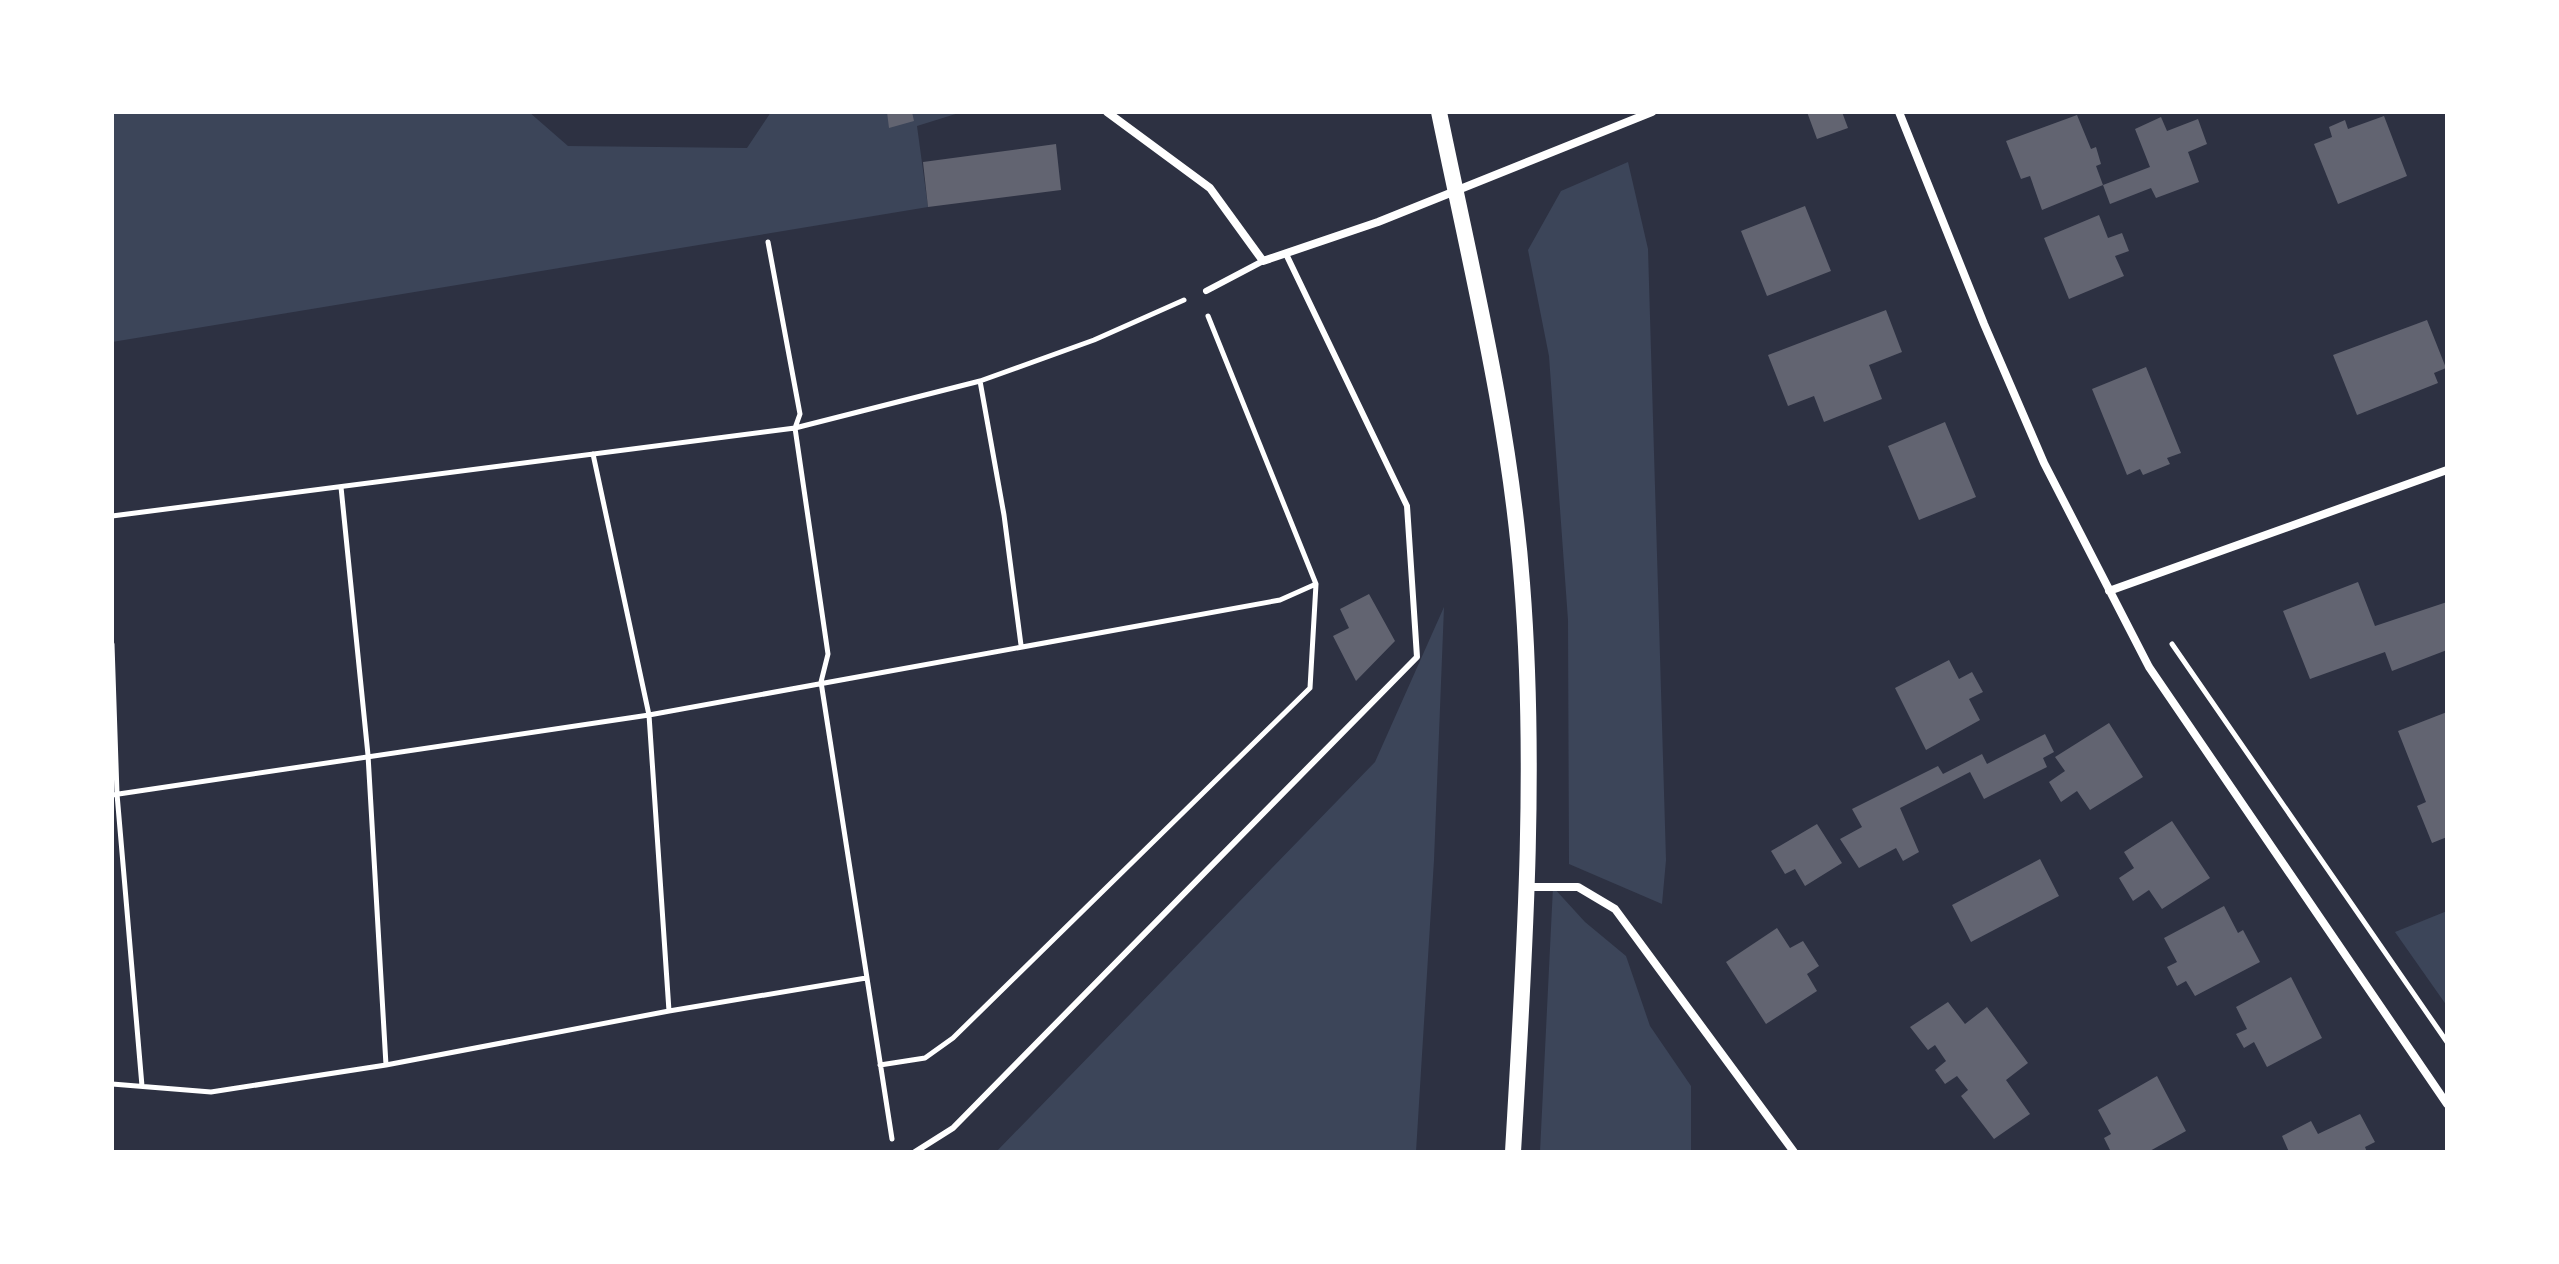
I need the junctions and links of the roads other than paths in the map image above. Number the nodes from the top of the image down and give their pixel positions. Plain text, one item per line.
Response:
1 (1107, 112) edge
2 (1439, 112) edge
3 (1652, 112) edge
4 (1899, 112) edge
5 (1455, 188) junction
6 (1286, 254) junction
7 (1263, 261) junction
8 (1206, 291) road end
9 (2447, 470) edge
10 (2109, 591) junction
11 (1527, 887) junction
12 (2447, 1104) edge
13 (915, 1152) edge
14 (1513, 1152) edge
15 (1794, 1152) edge

1 - 7 street
2 - 5 main road
3 - 5 street
4 - 10 street
5 - 6 street
5 - 11 main road
6 - 7 street
6 - 13 lane
7 - 8 lane
9 - 10 street
10 - 12 street
11 - 14 main road
11 - 15 street

